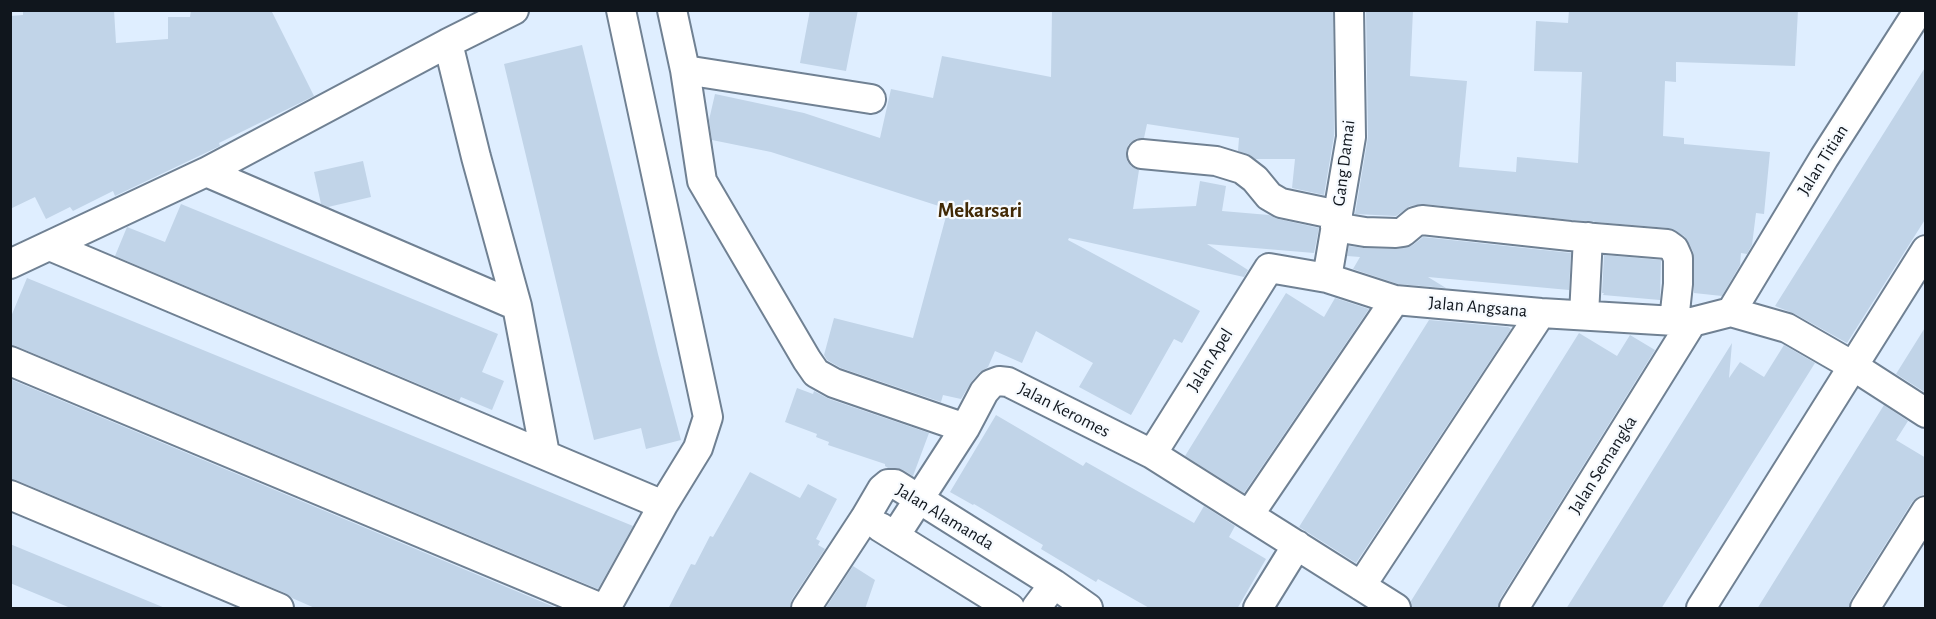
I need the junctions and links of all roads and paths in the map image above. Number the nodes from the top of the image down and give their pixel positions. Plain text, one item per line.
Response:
1 (514, 10) edge
2 (621, 10) edge
3 (672, 10) edge
4 (1349, 10) edge
5 (1909, 16) edge
6 (448, 43) junction
7 (685, 70) junction
8 (871, 99) dead end
9 (1142, 154) dead end
10 (206, 172) junction
11 (1336, 221) junction
12 (1588, 237) junction
13 (50, 246) junction
14 (1926, 250) edge
15 (10, 264) edge
16 (1269, 268) joint
17 (1327, 278) junction
18 (1395, 300) junction
19 (517, 306) junction
20 (1731, 312) junction
21 (1541, 313) junction
22 (1584, 315) junction
23 (1683, 321) junction
24 (10, 361) edge
25 (1853, 366) junction
26 (1926, 413) edge
27 (965, 428) junction
28 (545, 454) junction
29 (1152, 454) junction
30 (10, 495) edge
31 (920, 500) junction
32 (663, 505) junction
33 (1926, 511) edge
34 (1249, 515) junction
35 (865, 518) junction
36 (895, 536) junction
37 (1297, 545) junction
38 (1054, 584) junction
39 (1361, 586) junction
40 (279, 609) edge
41 (601, 609) edge
42 (606, 609) edge
43 (806, 609) edge
44 (1010, 609) edge
45 (1036, 609) edge
46 (1088, 609) edge
47 (1258, 609) edge
48 (1396, 609) edge
49 (1514, 609) edge
50 (1701, 609) edge
51 (1865, 609) edge

1 - 6 street
2 - 32 street
3 - 7 street
4 - 11 street, Gang Damai
5 - 20 street, Jalan Titian
6 - 10 street
6 - 19 street
7 - 8 street
7 - 27 street
9 - 11 street
10 - 13 street
10 - 19 street
11 - 12 street
11 - 17 street, Gang Damai
12 - 22 street
12 - 23 street
13 - 15 street
13 - 28 street
14 - 25 street
16 - 17 street, Jalan Angsana
16 - 29 street, Jalan Apel
17 - 18 street, Jalan Angsana
18 - 21 street, Jalan Angsana
18 - 34 street
19 - 28 street
20 - 23 street, Jalan Angsana
20 - 25 street
21 - 22 street, Jalan Angsana
21 - 39 street
22 - 23 street, Jalan Angsana
23 - 49 street, Jalan Semangka
24 - 41 street
25 - 26 street
25 - 50 street
27 - 29 street, Jalan Keromes
27 - 31 street, Jalan Keromes
28 - 32 street
29 - 34 street, Jalan Keromes
30 - 40 street
31 - 35 street, Jalan Alamanda
31 - 36 street, Jalan Keromes
31 - 38 street, Jalan Alamanda
32 - 42 street
33 - 51 street
34 - 37 street, Jalan Keromes
35 - 36 street
35 - 43 street
36 - 44 street
37 - 39 street, Jalan Keromes
37 - 47 street
38 - 45 street
38 - 46 street, Jalan Alamanda
39 - 48 street, Jalan Keromes

